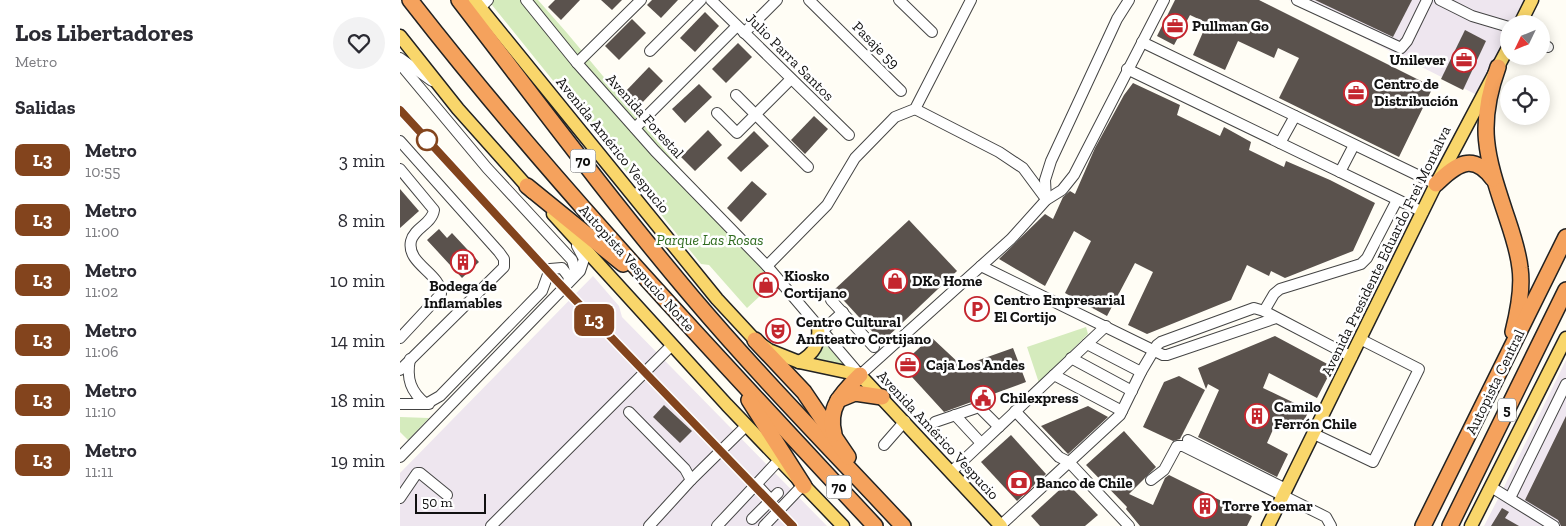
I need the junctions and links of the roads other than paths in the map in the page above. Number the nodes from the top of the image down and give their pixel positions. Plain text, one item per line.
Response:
1 (410, 0) edge
2 (459, 0) edge
3 (526, 0) edge
4 (641, 0) edge
5 (701, 0) edge
6 (711, 0) edge
7 (777, 0) edge
8 (809, 0) edge
9 (899, 0) edge
10 (971, 0) edge
11 (1129, 0) edge
12 (1164, 0) edge
13 (1297, 0) edge
14 (1427, 0) edge
15 (1440, 0) edge
16 (1532, 0) edge
17 (481, 3) edge
18 (1524, 15) edge
19 (1500, 24) edge
20 (741, 29) junction
21 (932, 32) dead end
22 (400, 36) edge
23 (1142, 42) junction
24 (650, 52) dead end
25 (400, 58) edge
26 (1500, 63) edge
27 (400, 64) edge
28 (577, 64) junction
29 (1498, 67) junction
30 (1127, 69) junction
31 (791, 79) junction
32 (438, 85) junction
33 (901, 90) dead end
34 (736, 95) dead end
35 (915, 109) junction
36 (717, 113) dead end
37 (755, 114) junction
38 (1294, 116) junction
39 (635, 128) junction
40 (849, 135) dead end
41 (400, 141) edge
42 (1280, 143) junction
43 (1354, 144) junction
44 (808, 168) dead end
45 (400, 169) edge
46 (1340, 172) junction
47 (1494, 180) junction
48 (1436, 184) junction
49 (527, 186) junction
50 (1046, 200) junction
51 (1397, 200) junction
52 (1423, 212) junction
53 (564, 225) junction
54 (1566, 237) edge
55 (767, 266) junction
56 (981, 266) junction
57 (567, 285) junction
58 (654, 288) junction
59 (1566, 290) edge
60 (831, 300) dead end
61 (1264, 311) junction
62 (843, 312) junction
63 (1276, 318) junction
64 (1106, 326) junction
65 (820, 329) junction
66 (400, 338) edge
67 (1566, 338) edge
68 (1360, 339) junction
69 (755, 340) junction
70 (1087, 344) junction
71 (672, 345) junction
72 (874, 347) dead end
73 (1154, 350) junction
74 (1352, 357) junction
75 (1072, 358) junction
76 (410, 360) junction
77 (799, 362) junction
78 (1501, 369) junction
79 (400, 370) edge
80 (1141, 372) junction
81 (732, 373) junction
82 (860, 375) junction
83 (1054, 375) junction
84 (1566, 384) edge
85 (1132, 391) junction
86 (882, 397) junction
87 (837, 401) junction
88 (400, 404) edge
89 (426, 404) junction
90 (450, 405) junction
91 (1015, 411) junction
92 (1122, 411) junction
93 (629, 412) dead end
94 (955, 415) junction
95 (905, 421) junction
96 (935, 422) dead end
97 (746, 426) junction
98 (999, 427) junction
99 (1314, 434) junction
100 (836, 438) junction
101 (1188, 440) dead end
102 (981, 443) junction
103 (884, 445) dead end
104 (400, 457) edge
105 (779, 460) junction
106 (1070, 462) junction
107 (951, 472) junction
108 (691, 480) junction
109 (1150, 480) dead end
110 (756, 485) junction
111 (804, 485) junction
112 (1491, 487) junction
113 (1285, 492) junction
114 (447, 495) dead end
115 (400, 498) edge
116 (1510, 498) junction
117 (883, 505) junction
118 (752, 519) dead end
119 (723, 524) edge
120 (998, 525) edge
121 (491, 526) edge
122 (649, 526) edge
123 (764, 526) edge
124 (843, 526) edge
125 (875, 526) edge
126 (903, 526) edge
127 (1129, 526) edge
128 (1268, 526) edge
129 (1332, 526) edge
130 (1423, 526) edge
131 (1450, 526) edge
132 (1471, 526) edge
133 (1554, 526) edge

1 - 58 highway, Autopista Vespucio Norte / 70
2 - 117 highway, Autopista Vespucio Norte / 70
3 - 28 street, Avenida Forestal
4 - 28 street
5 - 24 street
6 - 20 street, Julio Parra Santos
7 - 20 street
8 - 33 street, Pasaje 59
9 - 21 street
10 - 35 street
11 - 50 street
12 - 23 street
13 - 14 street
15 - 19 street
16 - 18 main road
17 - 69 main road, Avenida Américo Vespucio
20 - 31 street, Julio Parra Santos
20 - 39 street
22 - 32 main road
23 - 30 street
23 - 38 street
25 - 32 street
26 - 29 main road, Avenida Presidente Eduardo Frei Montalva
27 - 57 street
28 - 39 street, Avenida Forestal
29 - 47 highway
29 - 48 main road, Avenida Presidente Eduardo Frei Montalva
30 - 42 street
30 - 50 street
31 - 37 street
31 - 40 street, Julio Parra Santos
32 - 49 main road
34 - 37 street
35 - 50 street
35 - 55 street
36 - 37 street
37 - 44 street
38 - 42 street
38 - 43 street
39 - 55 street, Avenida Forestal
41 - 76 street
42 - 46 street
43 - 46 street
43 - 48 street
45 - 66 street
46 - 51 street
47 - 48 highway
47 - 78 highway
48 - 52 main road, Avenida Presidente Eduardo Frei Montalva
49 - 53 main road
49 - 58 highway
50 - 56 street
51 - 52 street
51 - 61 street
52 - 68 main road, Avenida Presidente Eduardo Frei Montalva
53 - 57 street
53 - 71 main road
54 - 78 highway, Autopista Central / 5
55 - 65 street, Avenida Forestal
56 - 64 street
56 - 82 street
57 - 89 street
57 - 90 street
58 - 81 highway, Autopista Vespucio Norte / 70
59 - 131 highway, Autopista Central / 5
60 - 62 street
61 - 63 street
61 - 73 street
62 - 65 street
62 - 72 street
63 - 73 street
63 - 74 street
64 - 70 street
64 - 73 street
65 - 77 main road
65 - 82 street, Avenida Forestal
67 - 112 main road
68 - 74 main road, Avenida Presidente Eduardo Frei Montalva
68 - 99 street
69 - 77 main road, Avenida Américo Vespucio
69 - 100 highway
70 - 75 street
70 - 80 street
71 - 97 main road
71 - 121 street
73 - 80 street
74 - 99 main road, Avenida Presidente Eduardo Frei Montalva
75 - 83 street
75 - 85 street
76 - 79 street
76 - 89 street
77 - 82 main road, Avenida Américo Vespucio
78 - 130 highway, Autopista Central / 5
80 - 85 street
81 - 111 highway
81 - 125 highway, Autopista Vespucio Norte / 70
82 - 86 main road, Avenida Américo Vespucio
82 - 87 highway
83 - 91 street
83 - 92 street
84 - 116 street
85 - 92 street
86 - 87 highway
86 - 95 main road, Avenida Américo Vespucio
87 - 100 highway
88 - 89 street
89 - 90 street
90 - 104 street
91 - 98 street
91 - 106 street
92 - 106 street
93 - 108 street
94 - 96 street
94 - 98 street
94 - 102 street
95 - 103 street
95 - 107 main road, Avenida Américo Vespucio
97 - 105 main road
97 - 108 street
98 - 102 street
99 - 113 main road, Avenida Presidente Eduardo Frei Montalva
100 - 117 highway
101 - 113 street
102 - 107 street
105 - 110 street
105 - 111 main road
106 - 120 street
106 - 127 street
107 - 120 main road, Avenida Américo Vespucio
108 - 122 street
109 - 113 street
110 - 118 street
110 - 119 street
111 - 123 street
111 - 124 main road
112 - 116 street
112 - 132 main road
113 - 128 main road, Avenida Presidente Eduardo Frei Montalva
113 - 129 street
114 - 115 street
116 - 133 street
117 - 126 highway, Autopista Vespucio Norte / 70

